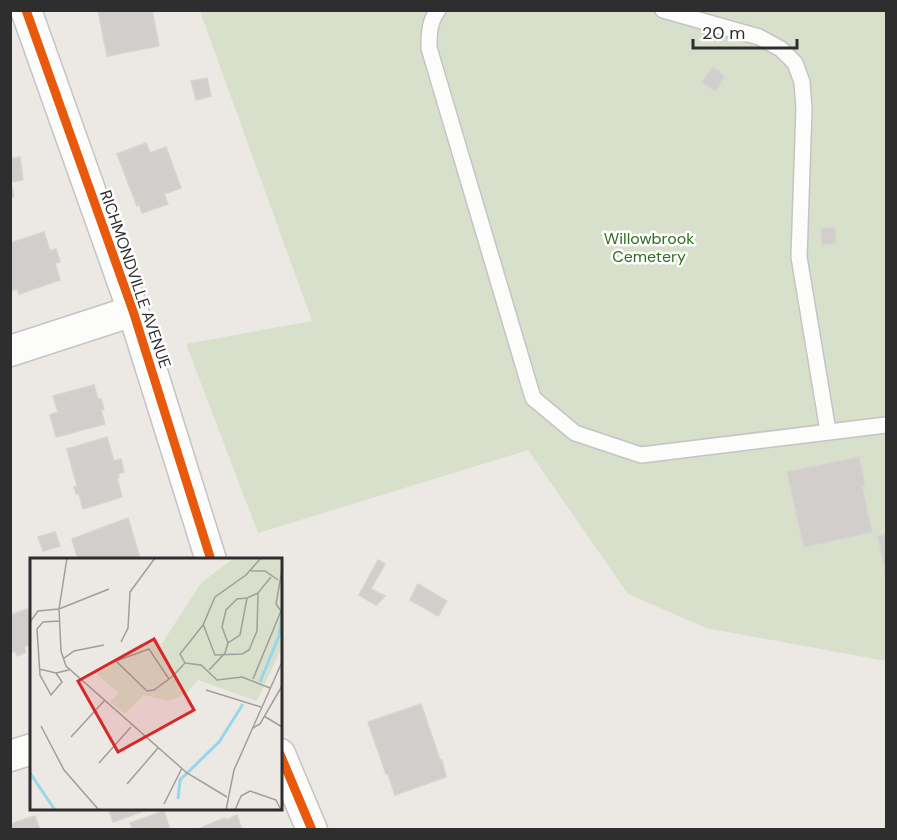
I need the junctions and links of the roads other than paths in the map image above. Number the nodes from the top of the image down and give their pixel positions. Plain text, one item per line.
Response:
1 (26, 10) edge
2 (438, 10) edge
3 (663, 10) edge
4 (133, 311) junction
5 (10, 351) edge
6 (886, 425) edge
7 (828, 431) junction
8 (210, 558) edge
9 (30, 750) edge
10 (10, 756) edge
11 (282, 759) edge
12 (312, 830) edge

1 - 4 street, RICHMONDVILLE AVENUE
2 - 7 lane
3 - 7 lane
4 - 5 street
4 - 8 street, RICHMONDVILLE AVENUE
6 - 7 lane
9 - 10 street
11 - 12 street

